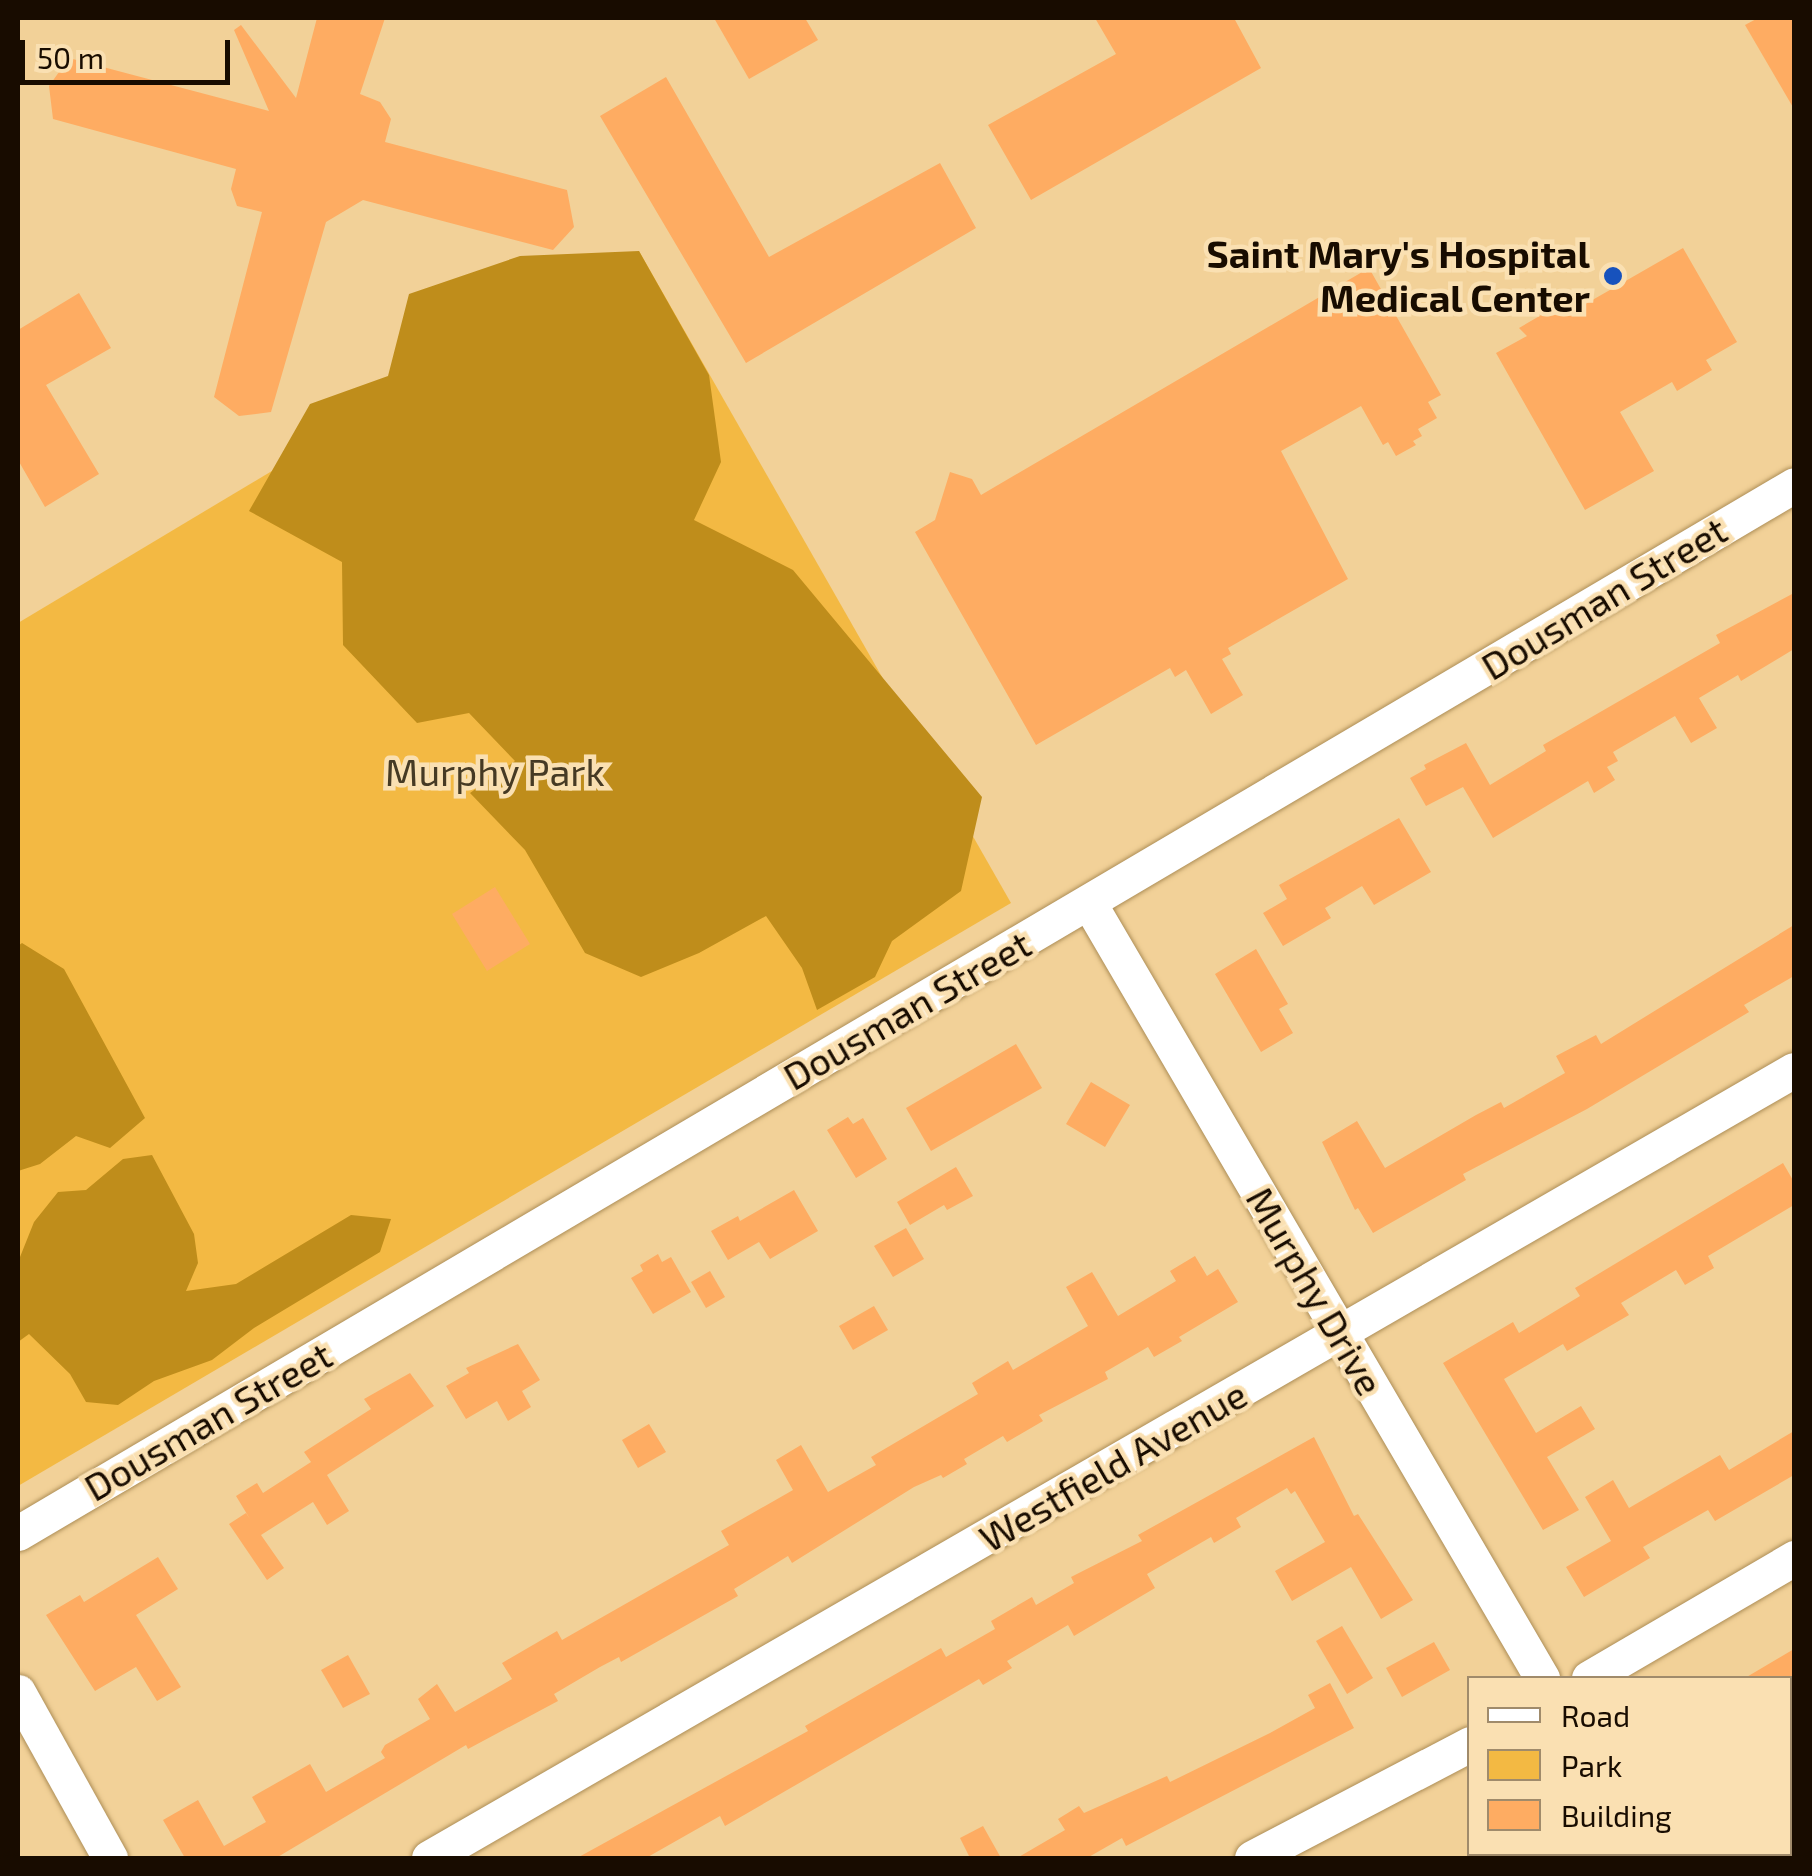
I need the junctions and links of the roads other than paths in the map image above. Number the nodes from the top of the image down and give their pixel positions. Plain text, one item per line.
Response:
1 (1794, 485) edge
2 (1089, 903) junction
3 (1794, 1070) edge
4 (1341, 1335) junction
5 (18, 1533) edge
6 (1794, 1558) edge
7 (1541, 1676) edge
8 (1592, 1676) edge
9 (18, 1692) edge
10 (1467, 1746) edge
11 (110, 1858) edge
12 (430, 1858) edge
13 (1252, 1858) edge

1 - 2 street, Dousman Street
2 - 4 street, Murphy Drive
2 - 5 street, Dousman Street
3 - 4 street, Westfield Avenue
4 - 7 street, Murphy Drive
4 - 12 street, Westfield Avenue
6 - 8 street
9 - 11 street
10 - 13 street

